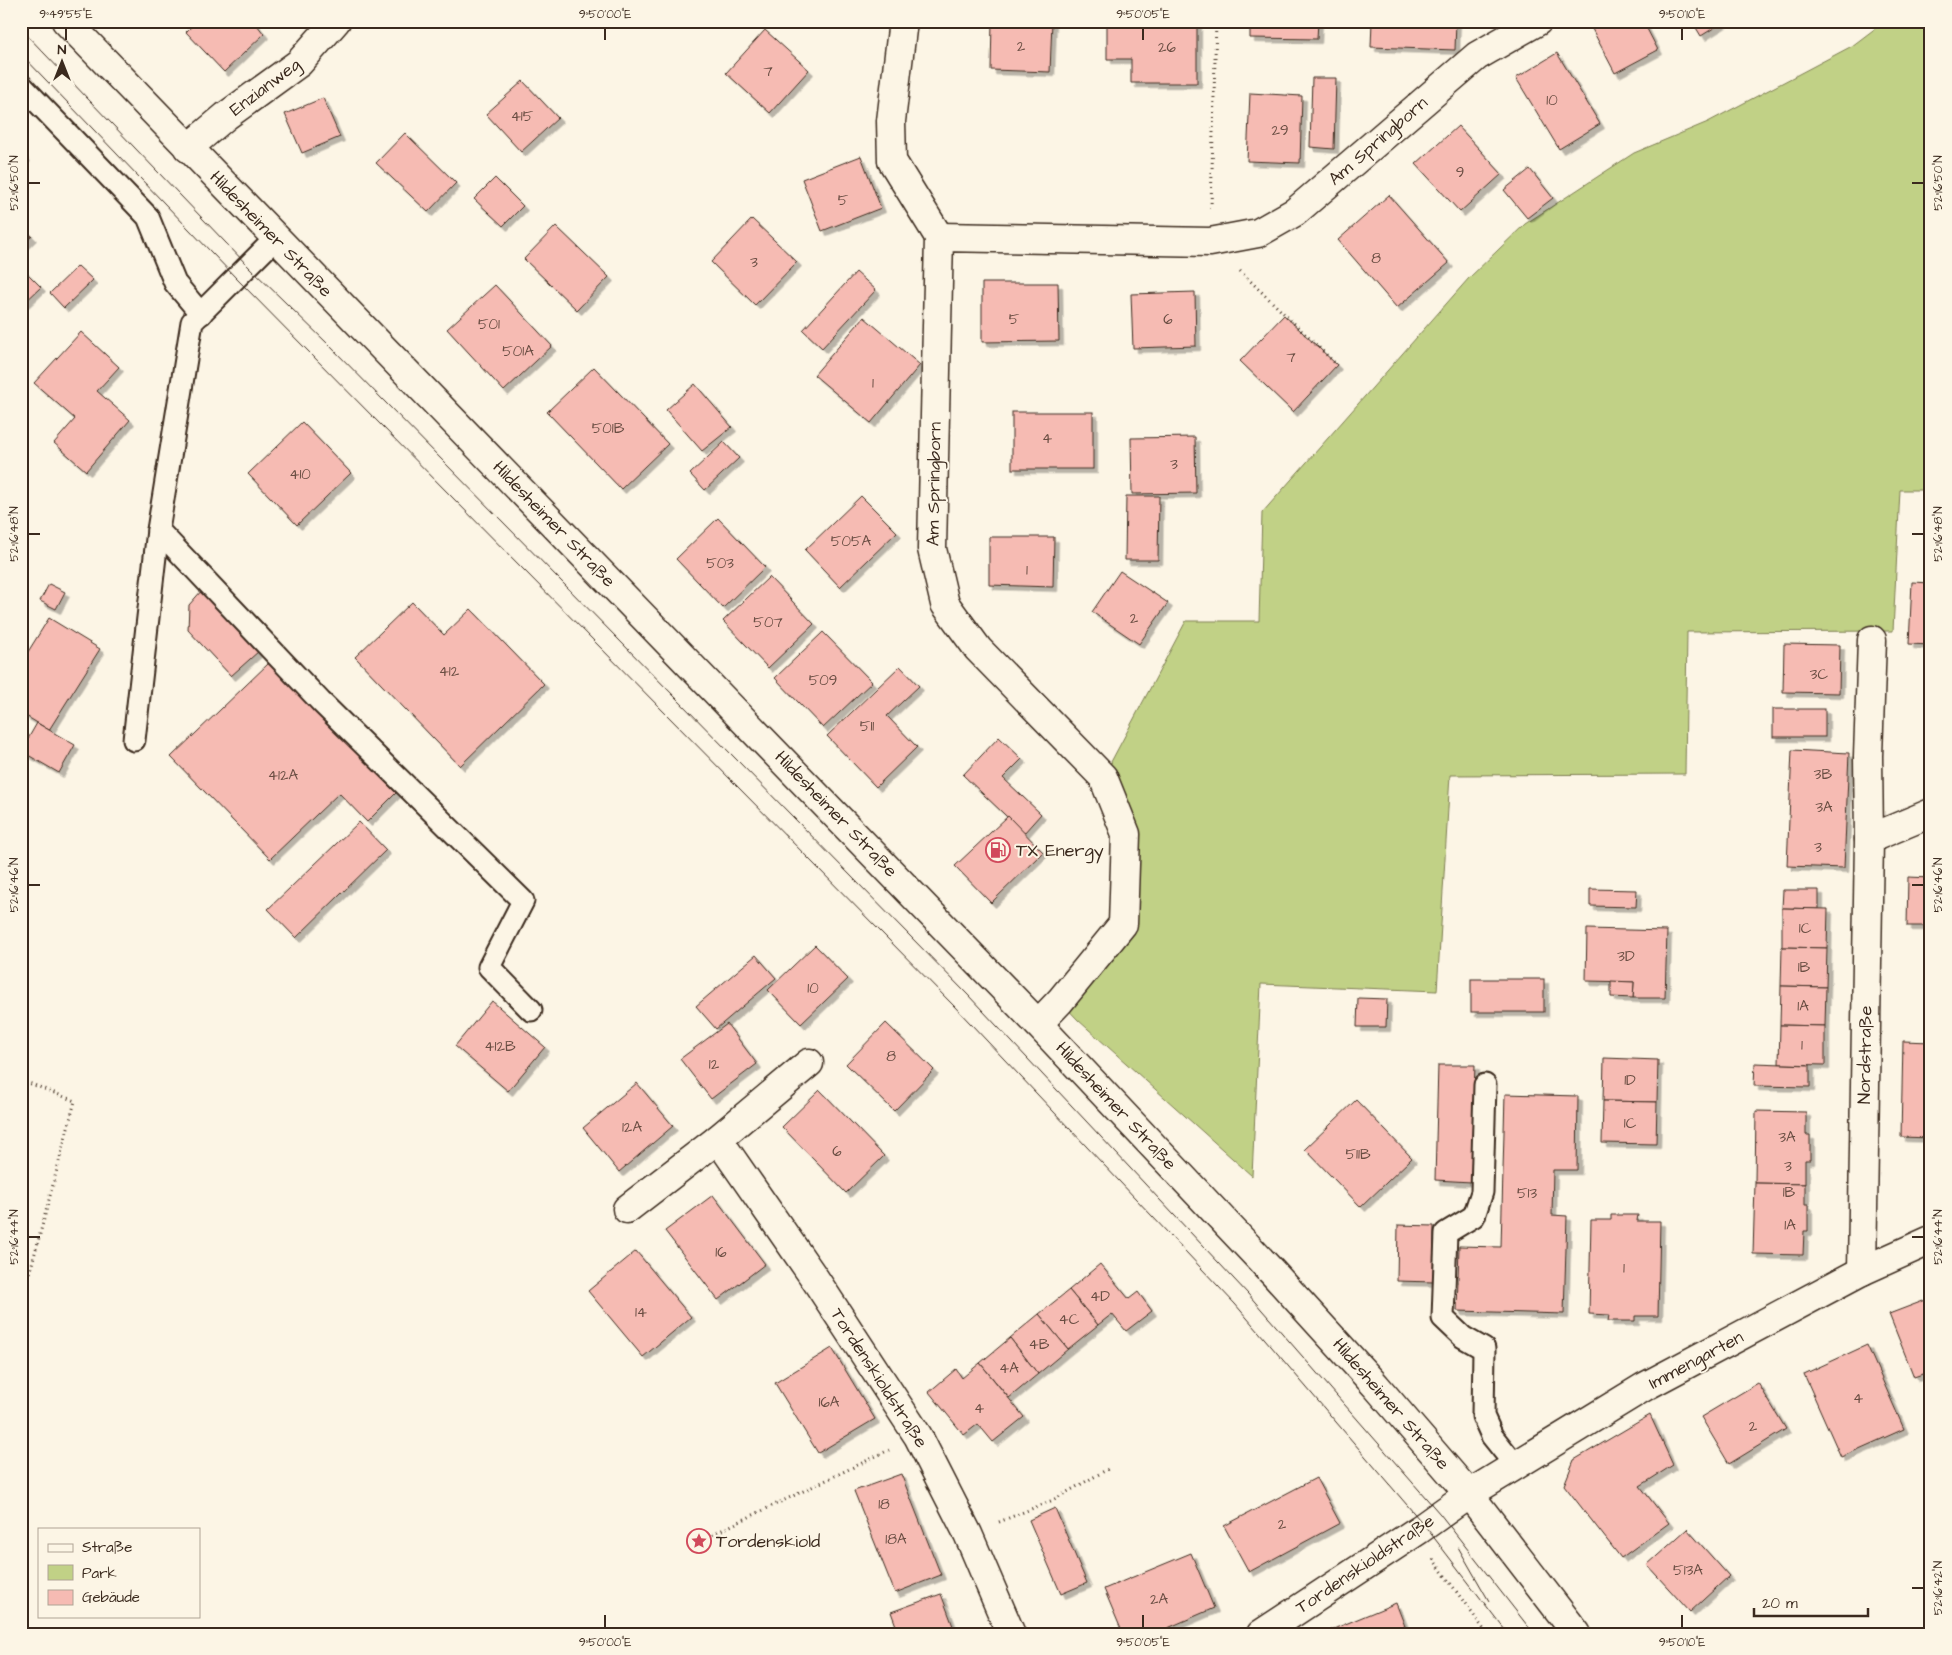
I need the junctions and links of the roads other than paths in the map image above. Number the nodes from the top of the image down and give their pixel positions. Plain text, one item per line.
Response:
1 (66, 21) edge
2 (336, 21) edge
3 (903, 21) edge
4 (1538, 21) edge
5 (21, 85) edge
6 (188, 148) junction
7 (939, 237) junction
8 (276, 238) junction
9 (201, 314) junction
10 (158, 530) junction
11 (1872, 640) dead end
12 (134, 740) dead end
13 (1931, 813) edge
14 (1869, 839) junction
15 (531, 1010) dead end
16 (1038, 1024) junction
17 (809, 1063) dead end
18 (1485, 1085) dead end
19 (718, 1139) junction
20 (627, 1210) dead end
21 (1931, 1240) edge
22 (1862, 1271) junction
23 (1516, 1466) junction
24 (1470, 1494) junction
25 (1011, 1634) edge
26 (1260, 1634) edge
27 (1577, 1634) edge

1 - 6 street, Hildesheimer Straße
2 - 6 street, Enzianweg
3 - 7 street
4 - 7 street, Am Springborn
5 - 9 lane
6 - 8 street, Hildesheimer Straße
7 - 16 street, Am Springborn
8 - 9 lane
8 - 16 street, Hildesheimer Straße
9 - 10 lane
10 - 12 lane
10 - 15 lane
11 - 14 street, Nordstraße
13 - 14 street
14 - 22 street, Nordstraße
16 - 24 street, Hildesheimer Straße
17 - 19 street
18 - 23 lane
19 - 20 street
19 - 25 street, Tordenskioldstraße
21 - 22 street, Immengarten
22 - 23 street, Immengarten
23 - 24 street, Immengarten
24 - 26 street, Tordenskioldstraße
24 - 27 street, Hildesheimer Straße

